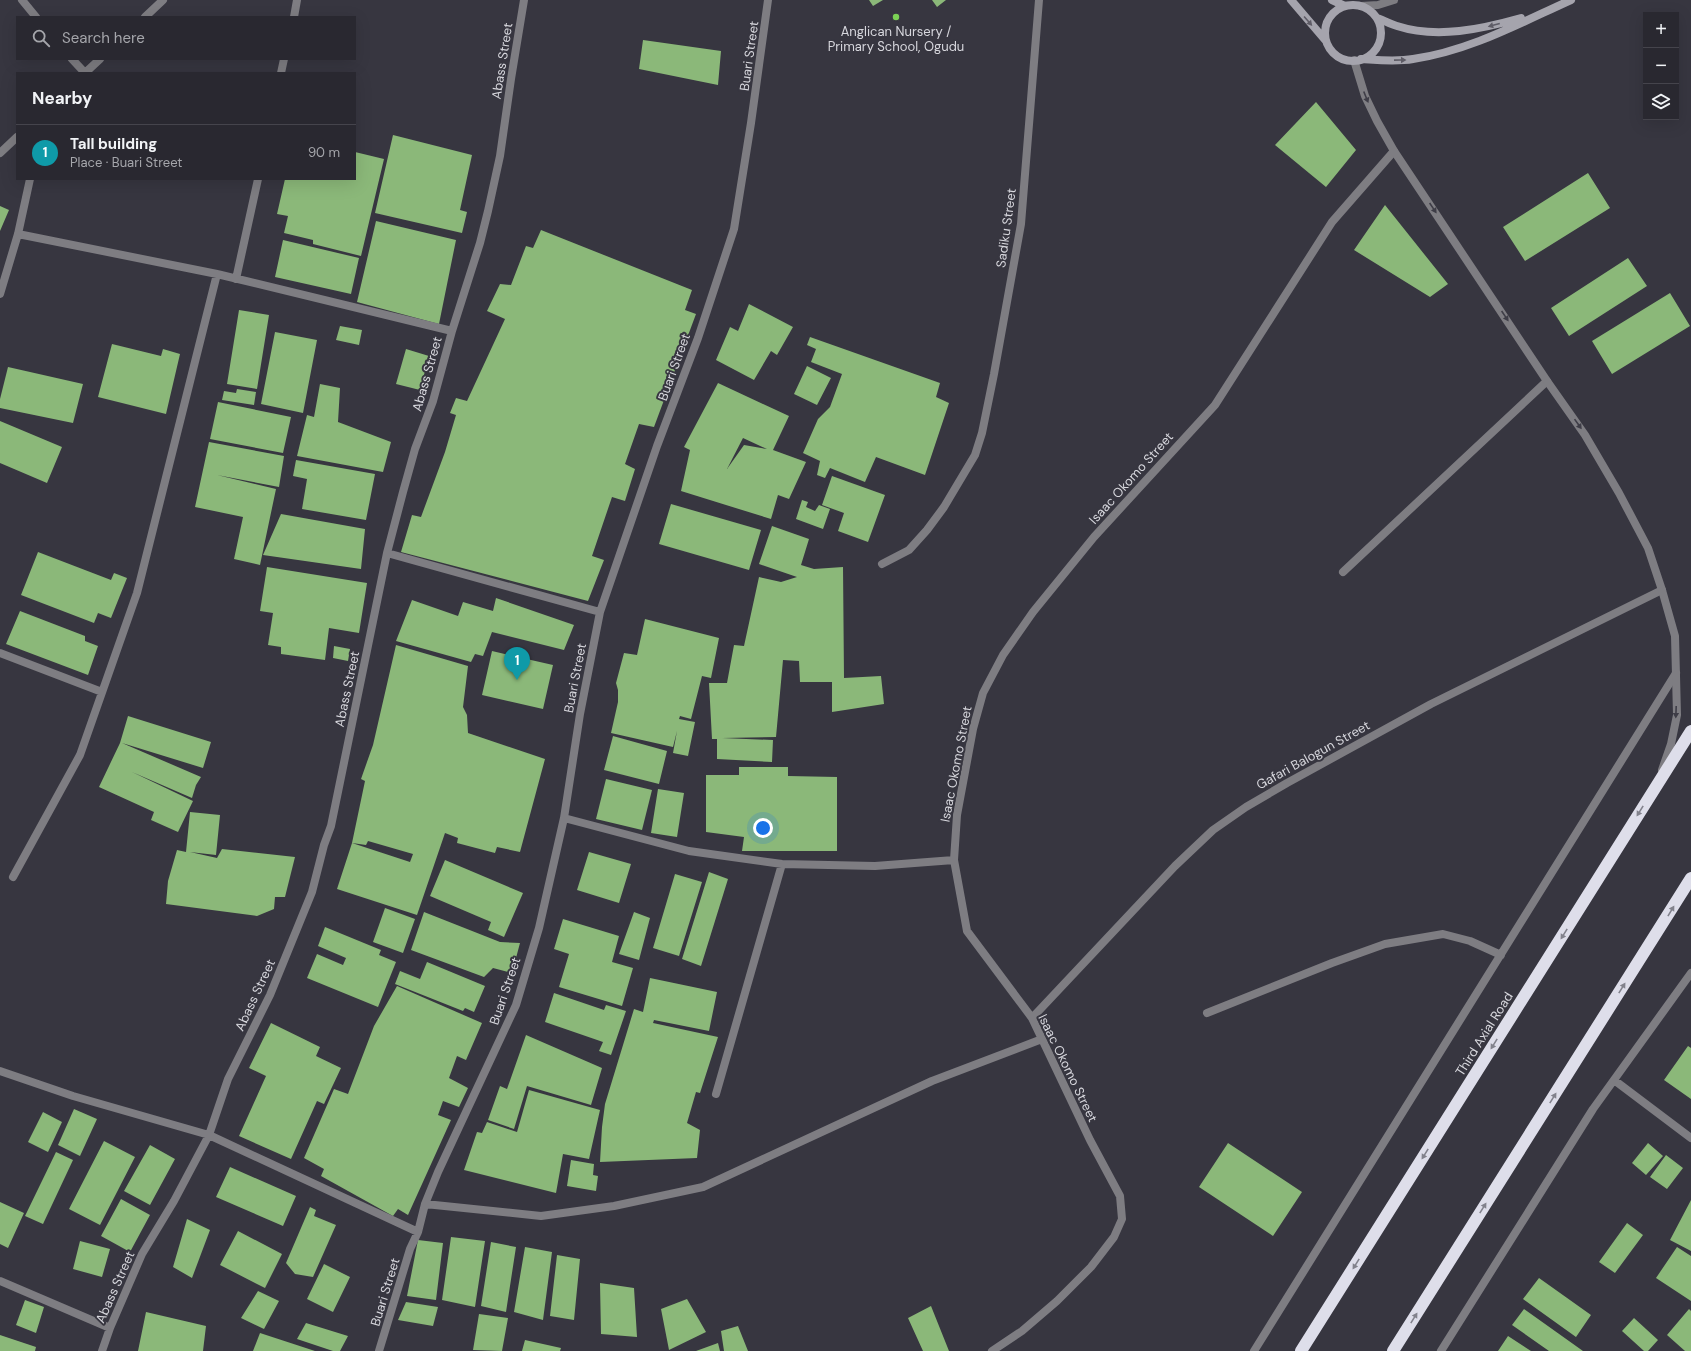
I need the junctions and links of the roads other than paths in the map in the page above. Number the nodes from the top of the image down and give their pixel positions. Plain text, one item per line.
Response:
1 (22, 0) edge
2 (163, 0) edge
3 (297, 0) edge
4 (524, 0) edge
5 (768, 0) edge
6 (1039, 0) edge
7 (1291, 0) edge
8 (1332, 0) edge
9 (1394, 0) edge
10 (1571, 0) edge
11 (1345, 6) junction
12 (1361, 6) junction
13 (1545, 12) junction
14 (35, 16) edge
15 (146, 16) edge
16 (294, 16) edge
17 (1377, 18) junction
18 (1326, 41) junction
19 (73, 60) edge
20 (99, 60) edge
21 (284, 60) edge
22 (1357, 60) junction
23 (84, 72) edge
24 (86, 72) edge
25 (281, 72) edge
26 (16, 139) edge
27 (1394, 150) junction
28 (0, 154) edge
29 (30, 180) edge
30 (258, 180) edge
31 (18, 234) junction
32 (217, 274) junction
33 (236, 279) junction
34 (0, 294) edge
35 (452, 331) junction
36 (1547, 381) junction
37 (387, 553) junction
38 (882, 564) dead end
39 (1343, 572) dead end
40 (1662, 590) junction
41 (600, 612) junction
42 (0, 653) edge
43 (1676, 673) junction
44 (102, 692) junction
45 (1691, 731) edge
46 (1655, 788) junction
47 (564, 818) junction
48 (954, 860) junction
49 (782, 864) junction
50 (12, 877) dead end
51 (1691, 878) edge
52 (1501, 954) junction
53 (1691, 973) edge
54 (1207, 1014) dead end
55 (1032, 1018) junction
56 (1042, 1039) junction
57 (0, 1071) edge
58 (1614, 1080) junction
59 (716, 1094) dead end
60 (209, 1135) junction
61 (1691, 1138) edge
62 (425, 1204) junction
63 (418, 1232) junction
64 (0, 1281) edge
65 (110, 1328) junction
66 (102, 1351) edge
67 (379, 1351) edge
68 (992, 1351) edge
69 (1254, 1351) edge
70 (1301, 1351) edge
71 (1393, 1351) edge
72 (1441, 1351) edge

1 - 14 street
2 - 15 street
3 - 16 street
4 - 35 street, Abass Street
5 - 41 street, Buari Street
6 - 38 street, Sadiku Street
7 -> 18 main road
8 - 11 main road
9 - 12 street
10 - 13 main road
11 - 12 main road
11 - 18 main road
12 - 17 main road
13 -> 17 main road
22 -> 13 main road
17 - 22 main road
18 - 22 main road
19 - 23 street
20 - 24 street
21 - 25 street
22 -> 27 street
26 - 28 street
27 -> 36 street
27 - 48 street, Isaac Okomo Street
29 - 31 street
30 - 33 street
31 - 32 street
31 - 34 street
32 - 33 street
32 - 44 street
33 - 35 street
35 - 37 street, Abass Street
36 - 39 street
36 -> 40 street
37 - 41 street
37 - 60 street, Abass Street
40 - 43 street
40 - 55 street, Gafari Balogun Street
41 - 47 street, Buari Street
42 - 44 street
43 -> 46 street
43 - 52 street
44 - 50 street
45 - 46 highway, Third Axial Road
46 -> 70 highway, Third Axial Road
47 - 49 street
47 - 62 street, Buari Street
48 - 49 street
48 - 55 street, Isaac Okomo Street
49 - 59 street
71 -> 51 highway
52 - 54 street
52 - 69 street
53 - 58 street
55 - 56 street, Isaac Okomo Street
56 - 62 street
56 - 68 street, Isaac Okomo Street
57 - 60 street
58 - 61 street
58 - 72 street
60 - 63 street
60 - 65 street, Abass Street
62 - 63 street, Buari Street
63 - 67 street, Buari Street
64 - 65 street
65 - 66 street, Abass Street

